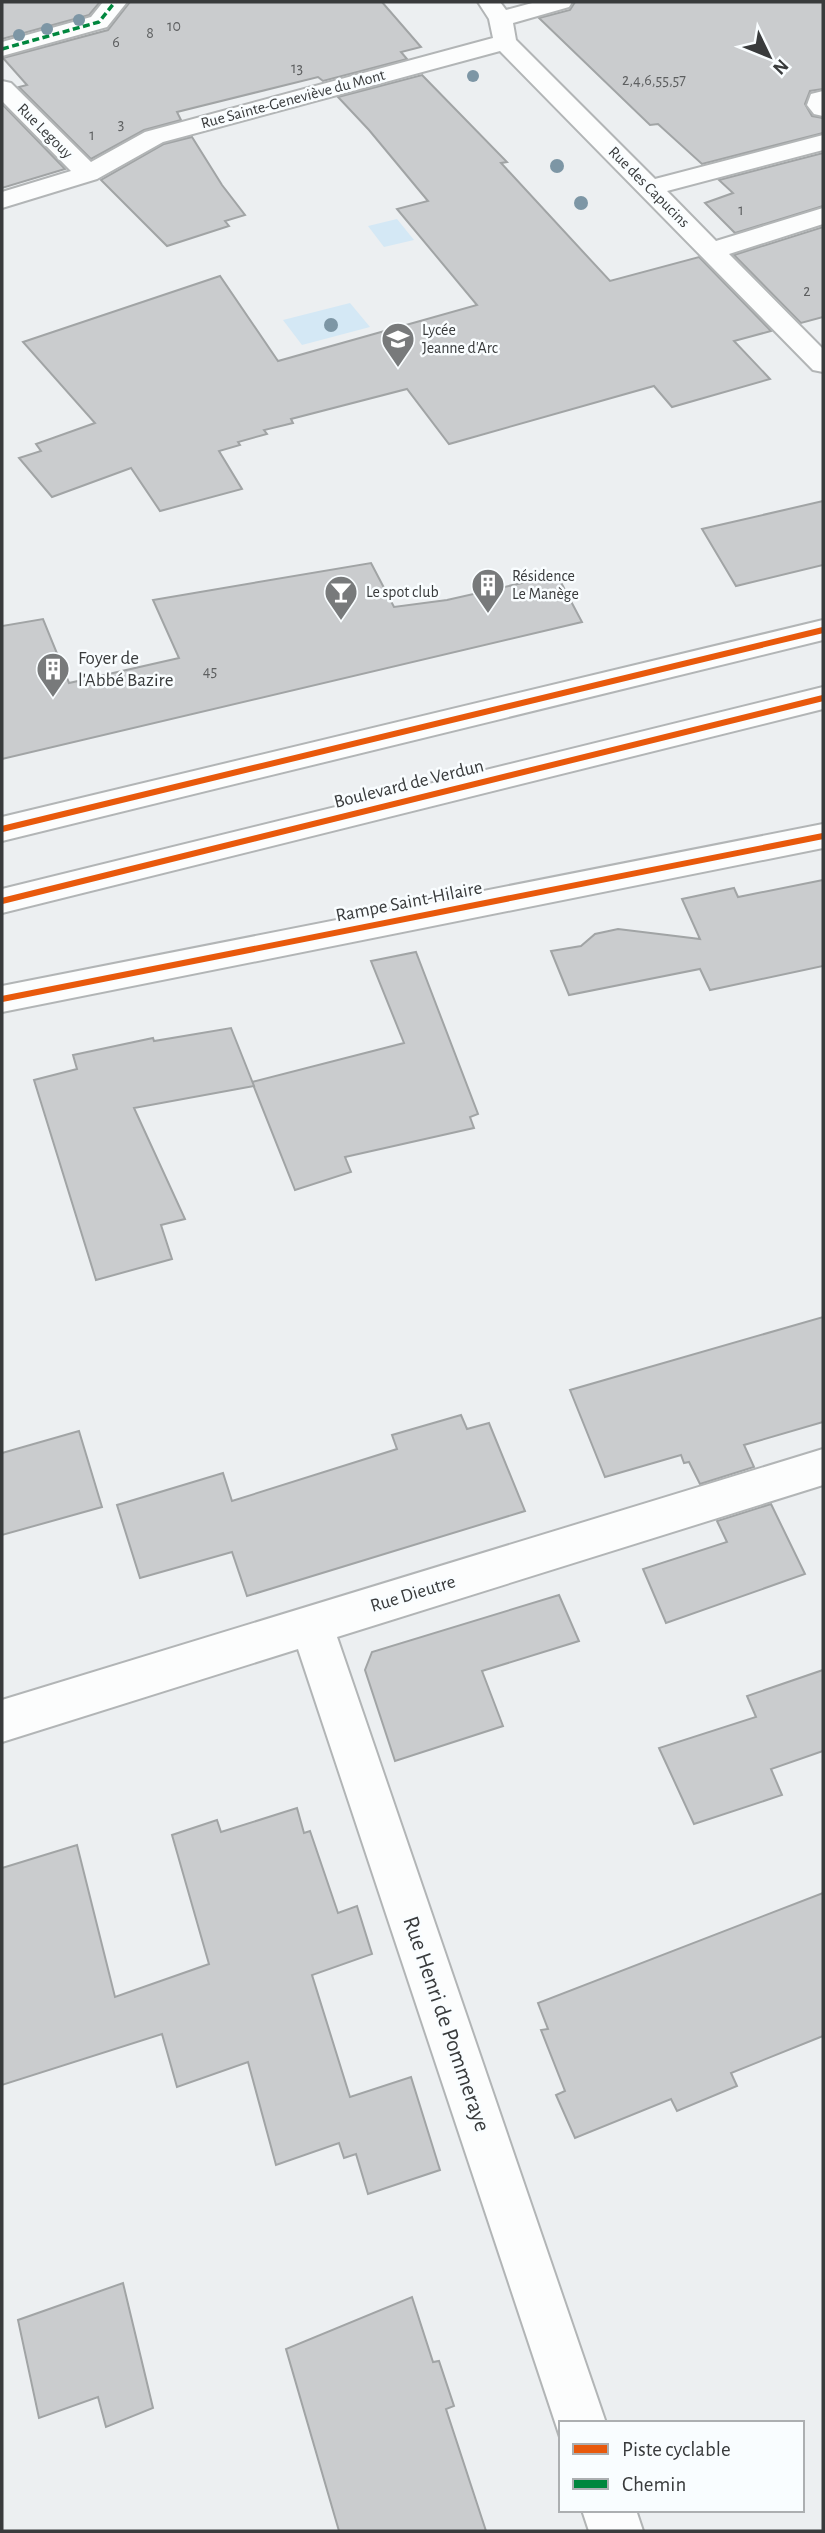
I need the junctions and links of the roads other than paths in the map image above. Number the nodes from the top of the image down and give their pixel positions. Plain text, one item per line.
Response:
1 (115, 2) edge
2 (561, 2) edge
3 (498, 21) edge
4 (2, 49) edge
5 (2, 90) edge
6 (823, 98) edge
7 (823, 109) edge
8 (823, 142) edge
9 (88, 174) junction
10 (650, 188) junction
11 (2, 200) edge
12 (823, 216) edge
13 (713, 250) junction
14 (823, 364) edge
15 (823, 630) edge
16 (823, 698) edge
17 (2, 828) edge
18 (823, 836) edge
19 (2, 901) edge
20 (2, 999) edge
21 (823, 1467) edge
22 (312, 1625) junction
23 (2, 1721) edge
24 (579, 2421) edge
25 (610, 2512) edge
26 (616, 2531) edge

1 - 4 street
2 - 3 street, Rue Sainte-Geneviève du Mont
3 - 9 street, Rue Sainte-Geneviève du Mont
3 - 10 street, Rue des Capucins
5 - 9 street, Rue Legouy
6 - 7 street
8 - 10 street
9 - 11 street, Rue Sainte-Geneviève du Mont
10 - 13 street, Rue des Capucins
12 - 13 street
13 - 14 street, Rue des Capucins
15 - 17 street
16 - 19 street, Boulevard de Verdun
18 - 20 street, Rampe Saint-Hilaire
21 - 22 street, Rue Dieutre
22 - 23 street, Rue Dieutre
22 - 24 street, Rue Henri de Pommeraye
25 - 26 street

